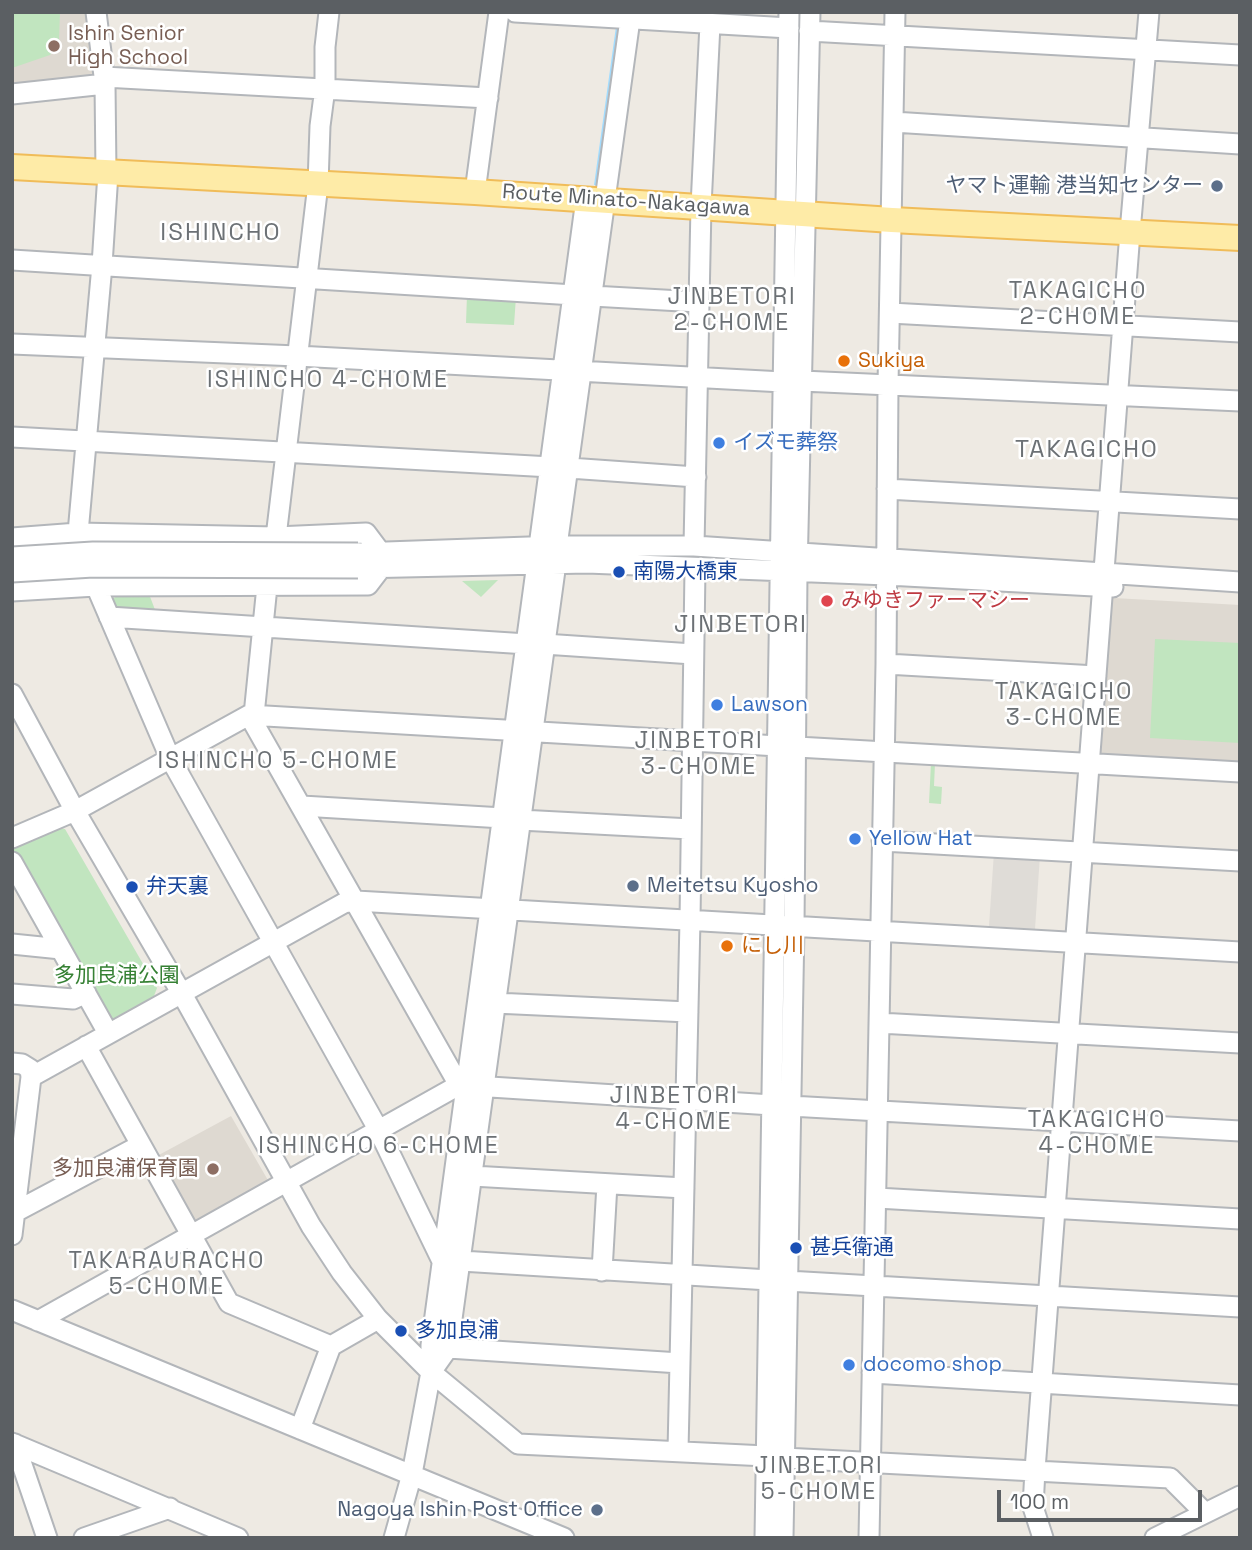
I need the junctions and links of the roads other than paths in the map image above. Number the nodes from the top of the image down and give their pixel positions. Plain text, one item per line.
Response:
1 (96, 12) edge
2 (329, 12) edge
3 (499, 12) edge
4 (515, 12) edge
5 (895, 12) edge
6 (1149, 12) edge
7 (625, 17) edge
8 (789, 20) edge
9 (809, 22) edge
10 (710, 24) junction
11 (894, 36) junction
12 (1146, 49) junction
13 (1240, 55) edge
14 (104, 80) junction
15 (325, 88) junction
16 (12, 94) edge
17 (488, 98) junction
18 (893, 122) junction
19 (1137, 137) junction
20 (1240, 144) edge
21 (12, 167) edge
22 (107, 173) junction
23 (318, 184) junction
24 (475, 192) junction
25 (595, 200) junction
26 (701, 206) junction
27 (796, 212) junction
28 (892, 220) junction
29 (1130, 232) junction
30 (1240, 238) edge
31 (12, 260) edge
32 (102, 265) junction
33 (306, 278) junction
34 (583, 296) junction
35 (699, 302) junction
36 (890, 313) junction
37 (1123, 324) junction
38 (1240, 332) edge
39 (12, 344) edge
40 (95, 348) junction
41 (297, 356) junction
42 (572, 370) junction
43 (698, 376) junction
44 (792, 381) junction
45 (888, 385) junction
46 (1117, 396) junction
47 (1240, 401) edge
48 (12, 437) edge
49 (86, 442) junction
50 (285, 453) junction
51 (560, 467) junction
52 (696, 477) junction
53 (887, 489) junction
54 (1109, 501) junction
55 (1240, 509) edge
56 (78, 533) junction
57 (276, 537) junction
58 (12, 538) edge
59 (694, 546) junction
60 (789, 552) junction
61 (547, 555) junction
62 (12, 556) edge
63 (358, 561) junction
64 (381, 561) junction
65 (887, 567) junction
66 (695, 568) junction
67 (12, 572) edge
68 (788, 572) junction
69 (1103, 580) junction
70 (1240, 582) edge
71 (87, 586) junction
72 (267, 586) junction
73 (12, 591) edge
74 (1240, 595) edge
75 (109, 617) junction
76 (263, 628) junction
77 (536, 644) junction
78 (693, 654) junction
79 (886, 664) junction
80 (1096, 676) junction
81 (13, 698) edge
82 (251, 715) junction
83 (524, 730) junction
84 (691, 741) junction
85 (788, 747) junction
86 (884, 752) junction
87 (170, 758) junction
88 (1089, 763) junction
89 (1240, 772) edge
90 (302, 806) junction
91 (75, 811) junction
92 (512, 819) junction
93 (691, 829) junction
94 (12, 838) edge
95 (882, 841) junction
96 (1082, 852) junction
97 (1240, 861) edge
98 (12, 862) edge
99 (12, 896) edge
100 (33, 898) junction
101 (356, 901) junction
102 (500, 909) junction
103 (690, 920) junction
104 (785, 925) junction
105 (881, 932) junction
106 (1075, 942) junction
107 (272, 943) junction
108 (12, 944) edge
109 (61, 949) junction
110 (1240, 952) edge
111 (86, 993) junction
112 (12, 994) edge
113 (182, 994) junction
114 (495, 1003) junction
115 (688, 1013) junction
116 (879, 1023) junction
117 (108, 1033) junction
118 (1068, 1033) junction
119 (1240, 1043) edge
120 (86, 1046) junction
121 (12, 1063) edge
122 (31, 1077) junction
123 (473, 1087) junction
124 (685, 1100) junction
125 (781, 1105) junction
126 (877, 1111) junction
127 (1061, 1121) junction
128 (378, 1129) junction
129 (1240, 1131) edge
130 (141, 1144) junction
131 (472, 1176) junction
132 (286, 1181) junction
133 (607, 1184) junction
134 (684, 1188) junction
135 (877, 1198) junction
136 (1055, 1209) junction
137 (15, 1212) junction
138 (1240, 1219) edge
139 (12, 1235) edge
140 (192, 1235) junction
141 (452, 1262) junction
142 (602, 1271) junction
143 (682, 1275) junction
144 (778, 1281) junction
145 (873, 1285) junction
146 (1048, 1296) junction
147 (1240, 1307) edge
148 (12, 1310) edge
149 (378, 1319) junction
150 (37, 1321) junction
151 (331, 1346) junction
152 (448, 1348) junction
153 (680, 1363) junction
154 (431, 1373) junction
155 (872, 1373) junction
156 (1041, 1383) junction
157 (1240, 1395) edge
158 (300, 1429) junction
159 (14, 1443) edge
160 (678, 1451) junction
161 (775, 1457) junction
162 (870, 1461) junction
163 (1035, 1470) junction
164 (412, 1474) junction
165 (1240, 1496) edge
166 (170, 1508) junction
167 (1205, 1513) junction
168 (47, 1538) edge
169 (84, 1538) edge
170 (238, 1538) edge
171 (394, 1538) edge
172 (564, 1538) edge
173 (765, 1538) edge
174 (783, 1538) edge
175 (869, 1538) edge
176 (1043, 1538) edge
177 (1155, 1538) edge

1 - 14 street
2 - 15 street
3 - 17 street
4 - 7 street
5 - 11 street
6 - 12 street
7 - 10 street
7 - 25 street
8 - 10 street
8 - 27 street
9 - 11 street
9 - 27 street
10 - 26 street
11 - 12 street
11 - 18 street
12 - 13 street
12 - 19 street
14 - 15 street
14 - 16 street
14 - 22 street
15 - 17 street
15 - 23 street
17 - 24 street
18 - 19 street
18 - 28 street
19 - 20 street
19 - 29 street
21 - 22 main road, Route Minato-Nakagawa
22 - 23 main road, Route Minato-Nakagawa
22 - 32 street
23 - 24 main road, Route Minato-Nakagawa
23 - 33 street
24 - 25 main road, Route Minato-Nakagawa
25 - 26 main road, Route Minato-Nakagawa
25 - 34 street
26 - 27 main road, Route Minato-Nakagawa
26 - 35 street
27 - 28 main road, Route Minato-Nakagawa
27 - 44 street
28 - 29 main road, Route Minato-Nakagawa
28 - 36 street
29 - 30 main road, Route Minato-Nakagawa
29 - 37 street
31 - 32 street
32 - 33 street
32 - 40 street
33 - 34 street
33 - 41 street
34 - 35 street
34 - 42 street
35 - 43 street
36 - 37 street
36 - 45 street
37 - 38 street
37 - 46 street
39 - 40 street
40 - 41 street
40 - 49 street
41 - 42 street
41 - 50 street
42 - 43 street
42 - 51 street
43 - 44 street
43 - 52 street
44 - 45 street
44 - 60 street
45 - 46 street
45 - 53 street
46 - 47 street
46 - 54 street
48 - 49 street
49 - 50 street
49 - 56 street
50 - 51 street
50 - 57 street
51 - 52 street
51 - 61 street
52 - 59 street
53 - 54 street
53 - 65 street
54 - 55 street
54 - 69 street
56 - 57 street
56 - 58 street
56 - 71 street
57 - 64 street
59 - 60 street
59 - 61 street
60 - 65 street
60 - 68 street
61 - 64 street
61 - 66 street
61 - 77 street
62 - 63 street, bridge
63 - 64 street
63 - 67 street, bridge
64 - 72 street
65 - 68 street
65 - 69 street
65 - 79 street
66 - 68 street
66 - 78 street
68 - 85 street
69 - 70 street
69 - 74 street
69 - 80 street
71 - 72 street
71 - 73 street
71 - 75 street
72 - 76 street
75 - 76 street
75 - 87 street
76 - 77 street
76 - 82 street
77 - 78 street
77 - 83 street
78 - 84 street
79 - 80 street
79 - 86 street
80 - 88 street
81 - 91 street
82 - 83 street
82 - 87 street
82 - 90 street
83 - 84 street
83 - 92 street
84 - 85 street
84 - 93 street
85 - 86 street
85 - 104 street
86 - 88 street
86 - 95 street
87 - 91 street
87 - 107 street
88 - 89 street
88 - 96 street
90 - 92 street
90 - 101 street
91 - 94 street
91 - 113 street
92 - 93 street
92 - 102 street
93 - 103 street
95 - 96 street
95 - 105 street
96 - 97 street
96 - 106 street
98 - 100 street
99 - 100 street
100 - 109 street
101 - 102 street
101 - 107 street
101 - 123 street
102 - 103 street
102 - 114 street
102 - 123 street
103 - 104 street
103 - 115 street
104 - 105 street
104 - 125 street
105 - 106 street
105 - 116 street
106 - 110 street
106 - 118 street
107 - 113 street
107 - 128 street
108 - 109 street
109 - 111 street
111 - 112 street
111 - 117 street
113 - 117 street
113 - 132 street
114 - 115 street
114 - 123 street
115 - 124 street
116 - 118 street
116 - 126 street
117 - 120 street
118 - 119 street
118 - 127 street
120 - 122 street
120 - 130 street
121 - 122 street
122 - 137 street
123 - 124 street
123 - 128 street
123 - 131 street
123 - 141 street
124 - 125 street
124 - 134 street
125 - 126 street
125 - 144 street
126 - 127 street
126 - 135 street
127 - 129 street
127 - 136 street
128 - 132 street
128 - 141 street
130 - 137 street
130 - 140 street
131 - 133 street
131 - 141 street
132 - 140 street
132 - 149 street
133 - 134 street
133 - 142 street
134 - 143 street
135 - 136 street
135 - 145 street
136 - 138 street
136 - 146 street
137 - 139 street
140 - 150 street
140 - 151 street
141 - 142 street
141 - 152 street
141 - 154 street
142 - 143 street
143 - 144 street
143 - 153 street
144 - 145 street
144 - 161 street
145 - 146 street
145 - 155 street
146 - 147 street
146 - 156 street
148 - 150 street
149 - 151 street
149 - 154 street
150 - 158 street
151 - 158 street
152 - 153 street
152 - 154 street
153 - 160 street
154 - 160 street
154 - 164 street
155 - 156 street
155 - 162 street
156 - 157 street
156 - 163 street
158 - 164 street
159 - 166 street
159 - 168 street
160 - 161 street
161 - 162 street
161 - 173 street
161 - 174 street
162 - 163 street
162 - 175 street
163 - 167 street
163 - 176 street
164 - 171 street
164 - 172 street
165 - 167 street
166 - 169 street
166 - 170 street
167 - 177 street

